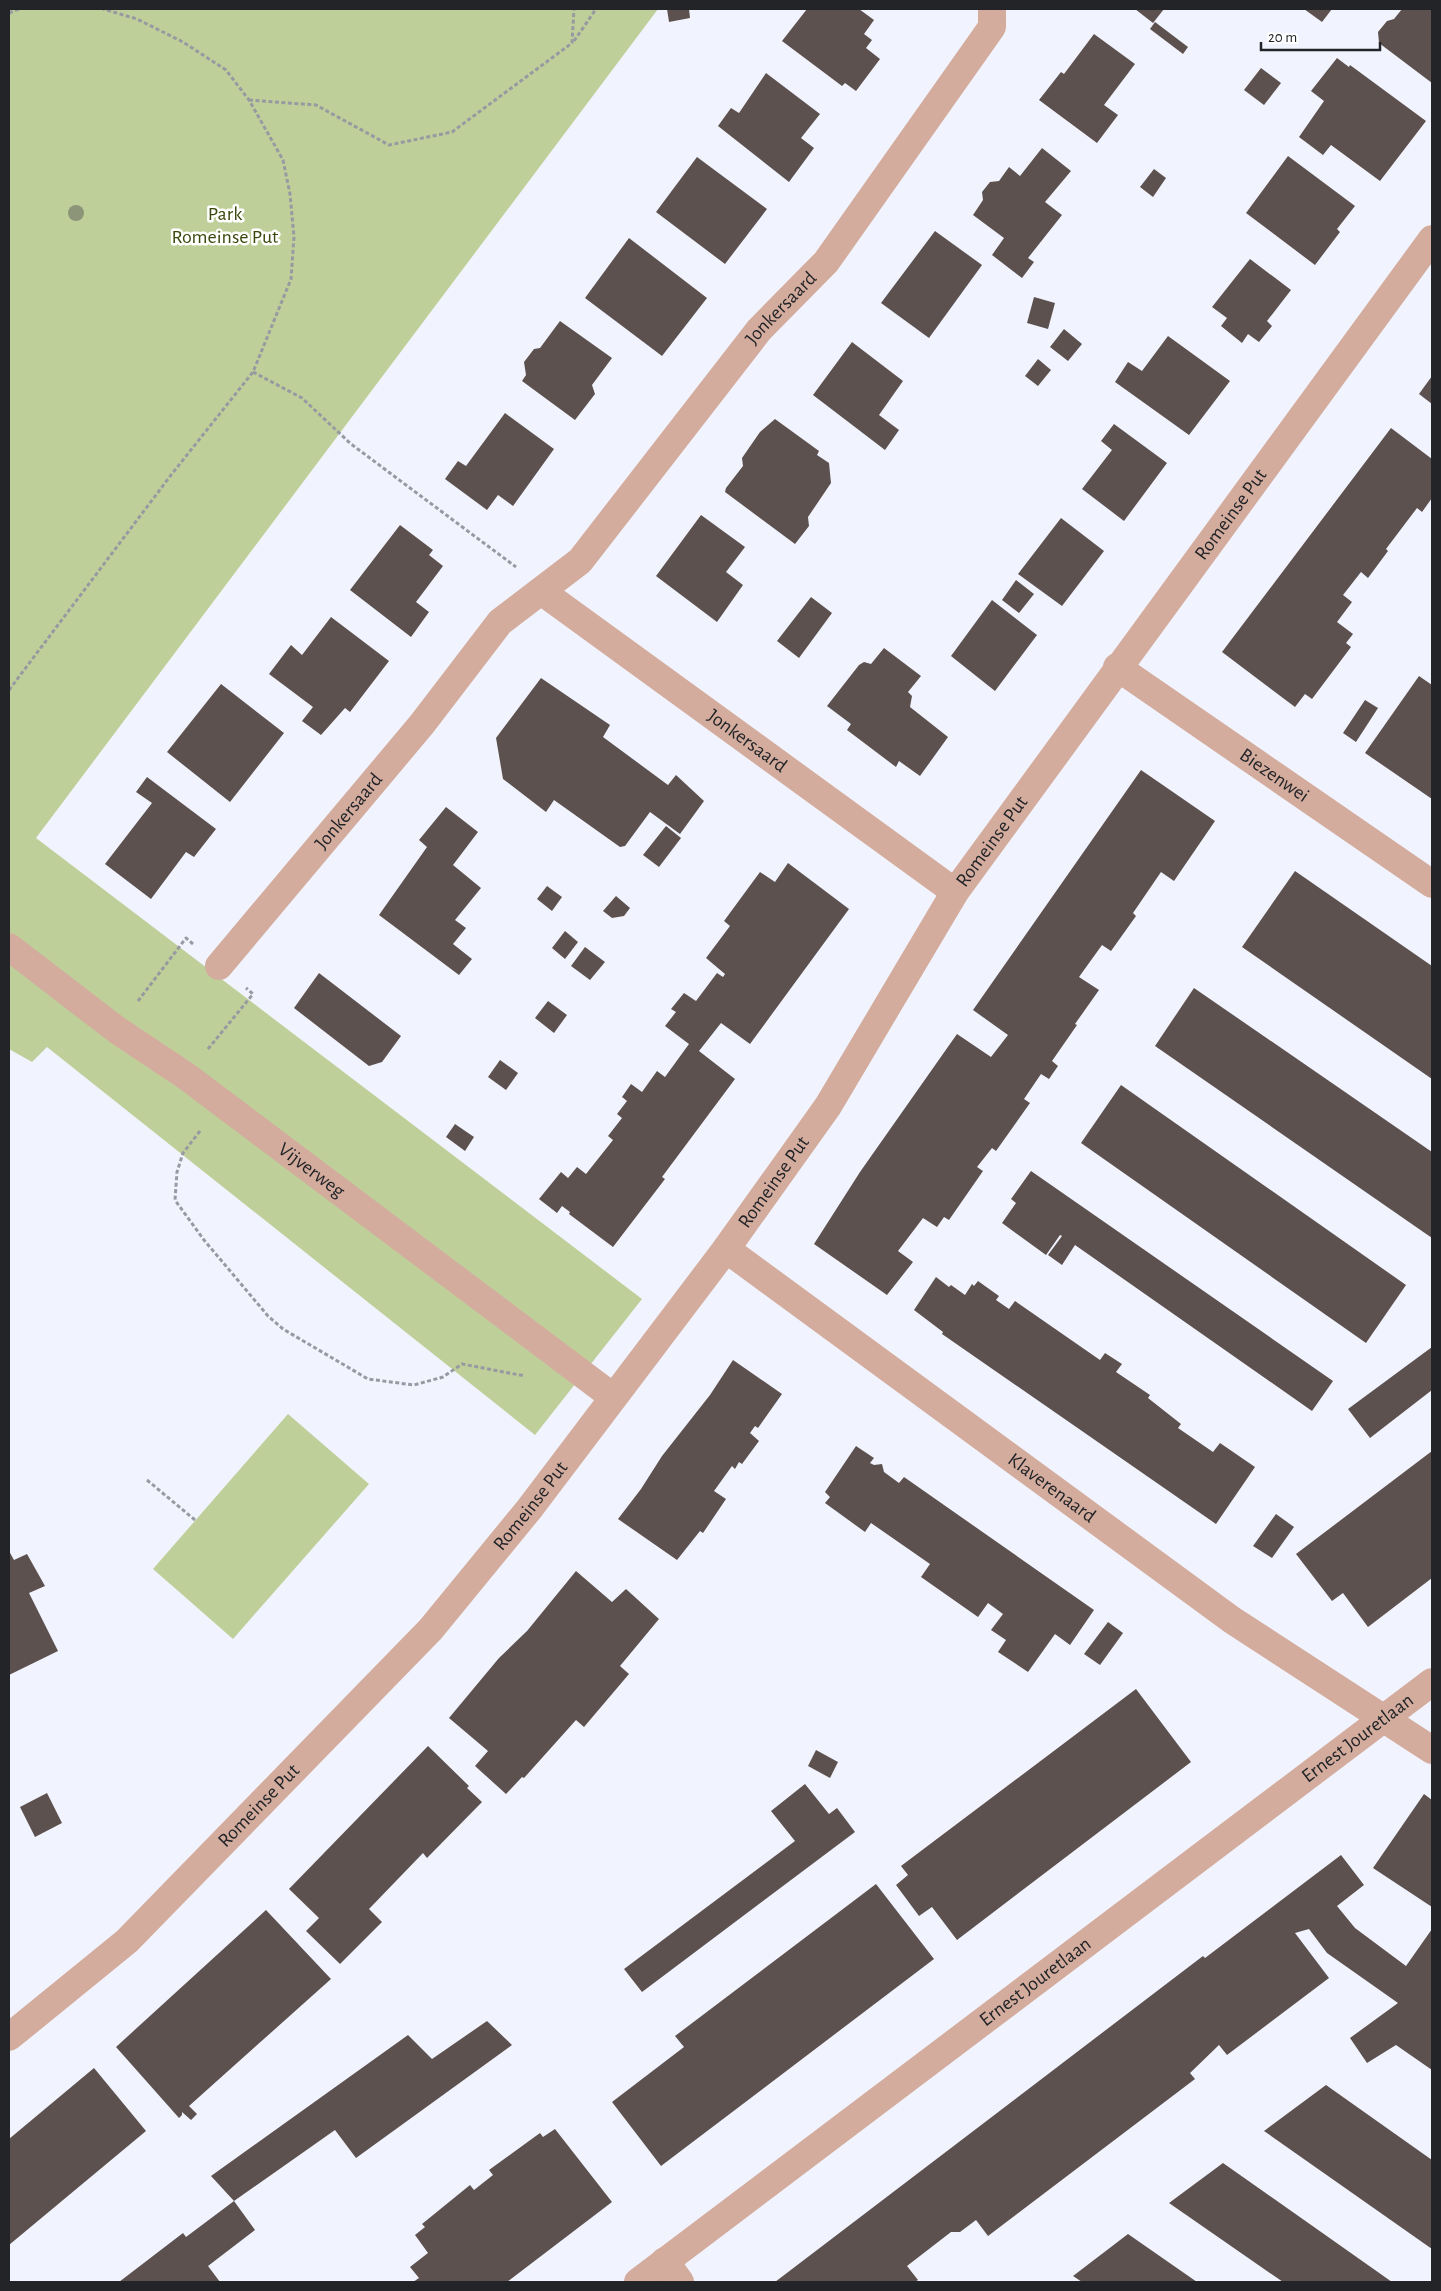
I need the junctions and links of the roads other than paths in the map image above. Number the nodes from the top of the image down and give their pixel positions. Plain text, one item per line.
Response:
1 (992, 9) edge
2 (1429, 251) edge
3 (541, 591) junction
4 (1117, 667) junction
5 (1432, 884) edge
6 (955, 892) junction
7 (9, 947) edge
8 (219, 966) road end
9 (726, 1249) junction
10 (613, 1397) junction
11 (1432, 1682) edge
12 (1383, 1719) junction
13 (1432, 1750) edge
14 (9, 2037) edge
15 (672, 2272) edge
16 (638, 2282) edge

1 - 3 street, Jonkersaard
2 - 4 street, Romeinse Put
3 - 6 street, Jonkersaard
3 - 8 street, Jonkersaard
4 - 5 street, Biezenwei
4 - 6 street, Romeinse Put
6 - 9 street, Romeinse Put
7 - 10 street, Vijverweg
9 - 10 street, Romeinse Put
9 - 12 street, Klaverenaard
10 - 14 street, Romeinse Put
11 - 12 street, Ernest Jouretlaan
12 - 13 street, Klaverenaard
12 - 15 street, Ernest Jouretlaan
15 - 16 street, Ernest Jouretlaan

